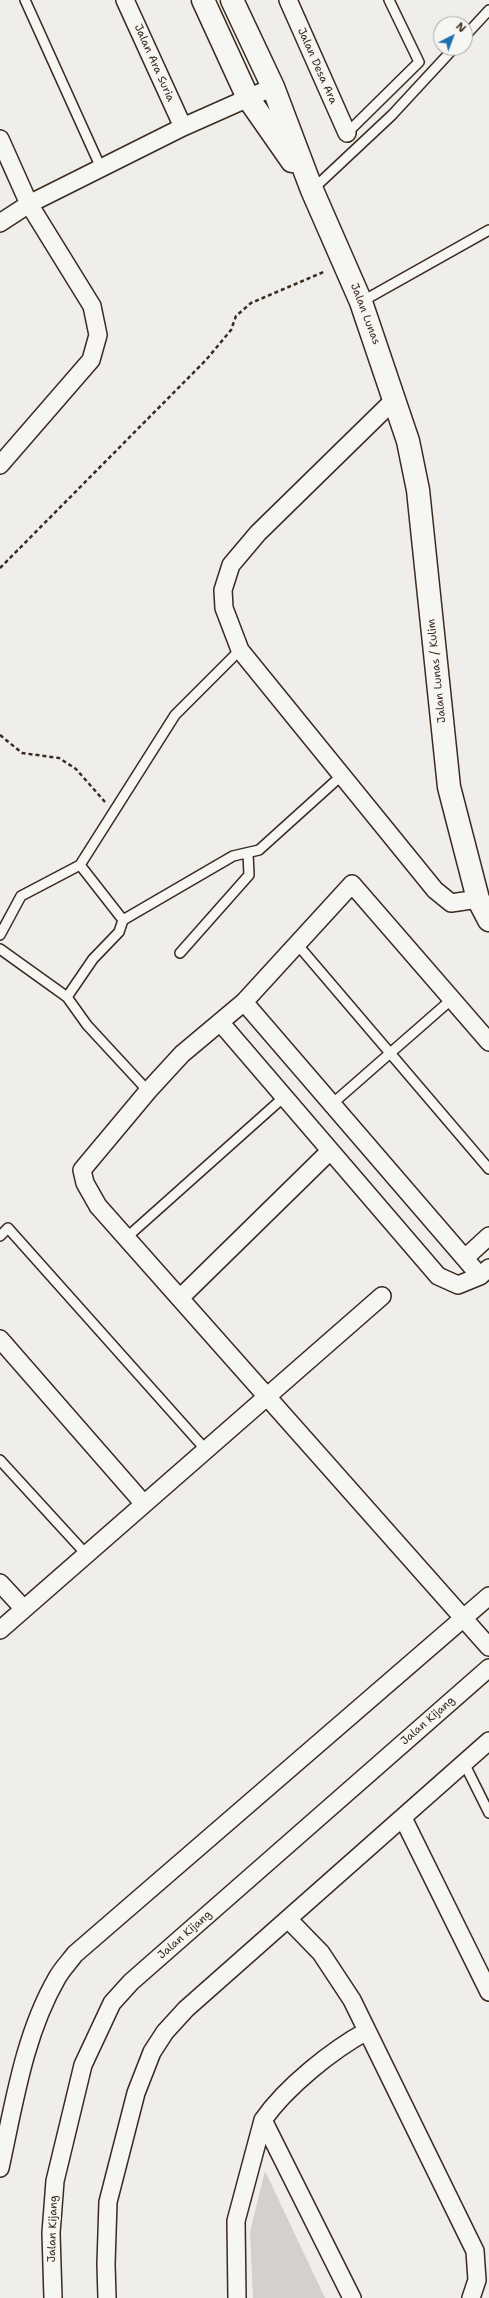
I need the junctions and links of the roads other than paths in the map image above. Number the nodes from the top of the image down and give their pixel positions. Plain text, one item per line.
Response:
1 (25, 0) edge
2 (125, 0) edge
3 (203, 0) edge
4 (232, 0) edge
5 (288, 0) edge
6 (389, 0) edge
7 (489, 10) edge
8 (473, 27) edge
9 (447, 56) edge
10 (273, 87) junction
11 (248, 98) junction
12 (183, 127) junction
13 (347, 133) joint
14 (0, 139) edge
15 (101, 168) junction
16 (312, 190) junction
17 (29, 204) junction
18 (0, 223) edge
19 (489, 230) edge
20 (362, 302) junction
21 (395, 399) junction
22 (408, 441) joint
23 (0, 465) edge
24 (240, 650) junction
25 (341, 776) junction
26 (248, 853) junction
27 (80, 865) junction
28 (478, 899) junction
29 (123, 920) junction
30 (489, 920) edge
31 (0, 935) edge
32 (297, 944) junction
33 (0, 949) edge
34 (180, 952) dead end
35 (67, 997) junction
36 (452, 999) junction
37 (244, 1002) junction
38 (220, 1022) junction
39 (489, 1042) edge
40 (390, 1053) junction
41 (148, 1090) junction
42 (284, 1096) junction
43 (332, 1104) junction
44 (330, 1151) junction
45 (489, 1169) edge
46 (0, 1236) edge
47 (489, 1236) edge
48 (126, 1238) junction
49 (464, 1258) junction
50 (484, 1272) edge
51 (382, 1296) dead end
52 (180, 1298) junction
53 (0, 1339) edge
54 (267, 1396) junction
55 (206, 1450) junction
56 (0, 1460) edge
57 (144, 1504) junction
58 (86, 1554) junction
59 (0, 1583) edge
60 (489, 1596) edge
61 (24, 1609) junction
62 (463, 1618) junction
63 (0, 1630) edge
64 (489, 1647) edge
65 (489, 1668) edge
66 (489, 1741) edge
67 (464, 1763) junction
68 (489, 1812) edge
69 (403, 1818) junction
70 (288, 1919) junction
71 (489, 1992) edge
72 (367, 2031) junction
73 (263, 2120) junction
74 (0, 2168) edge
75 (53, 2298) edge
76 (107, 2298) edge
77 (237, 2298) edge
78 (352, 2298) edge
79 (471, 2298) edge

1 - 15 lane
2 - 12 street, Jalan Ara Suria
3 - 11 main road, Jalan Lunas
4 - 10 main road, Jalan Lunas
5 - 13 street, Jalan Desa Ara
6 - 13 lane
7 - 8 lane
9 - 16 lane
10 - 11 street
10 - 16 main road, Jalan Lunas
11 - 12 street
11 - 16 main road, Jalan Lunas
12 - 15 street
14 - 17 street
15 - 17 street
16 - 20 main road, Jalan Lunas
17 - 18 street
17 - 23 street
19 - 20 lane
20 - 21 main road, Jalan Lunas
21 - 22 main road, Jalan Lunas
21 - 24 street
22 - 28 main road, Jalan Lunas / Kulim
24 - 25 street
24 - 27 lane
25 - 26 lane
25 - 28 street
26 - 29 lane
26 - 34 lane
27 - 29 lane
27 - 31 lane
28 - 30 main road, Jalan Lunas / Kulim
29 - 35 lane
32 - 36 street
32 - 37 street
32 - 40 lane
33 - 35 lane
35 - 41 lane
36 - 39 street
36 - 40 lane
37 - 38 street
37 - 43 street
38 - 41 street
38 - 42 street
40 - 43 lane
40 - 45 lane
41 - 48 street
42 - 44 street
42 - 48 lane
43 - 49 street
44 - 50 street
44 - 52 street
46 - 55 lane
47 - 49 street
48 - 52 street
49 - 50 street
51 - 54 street
52 - 54 street
53 - 57 street
54 - 55 street
54 - 62 street
55 - 57 street
56 - 58 lane
57 - 58 street
58 - 61 street
59 - 61 street
60 - 62 street
61 - 63 street
62 - 64 street
62 - 74 street
65 - 75 street, Jalan Kijang
66 - 67 street
67 - 68 lane
67 - 69 street
69 - 70 street
69 - 71 street
70 - 72 street
70 - 76 street
72 - 73 street
72 - 79 street
73 - 77 street
73 - 78 street

